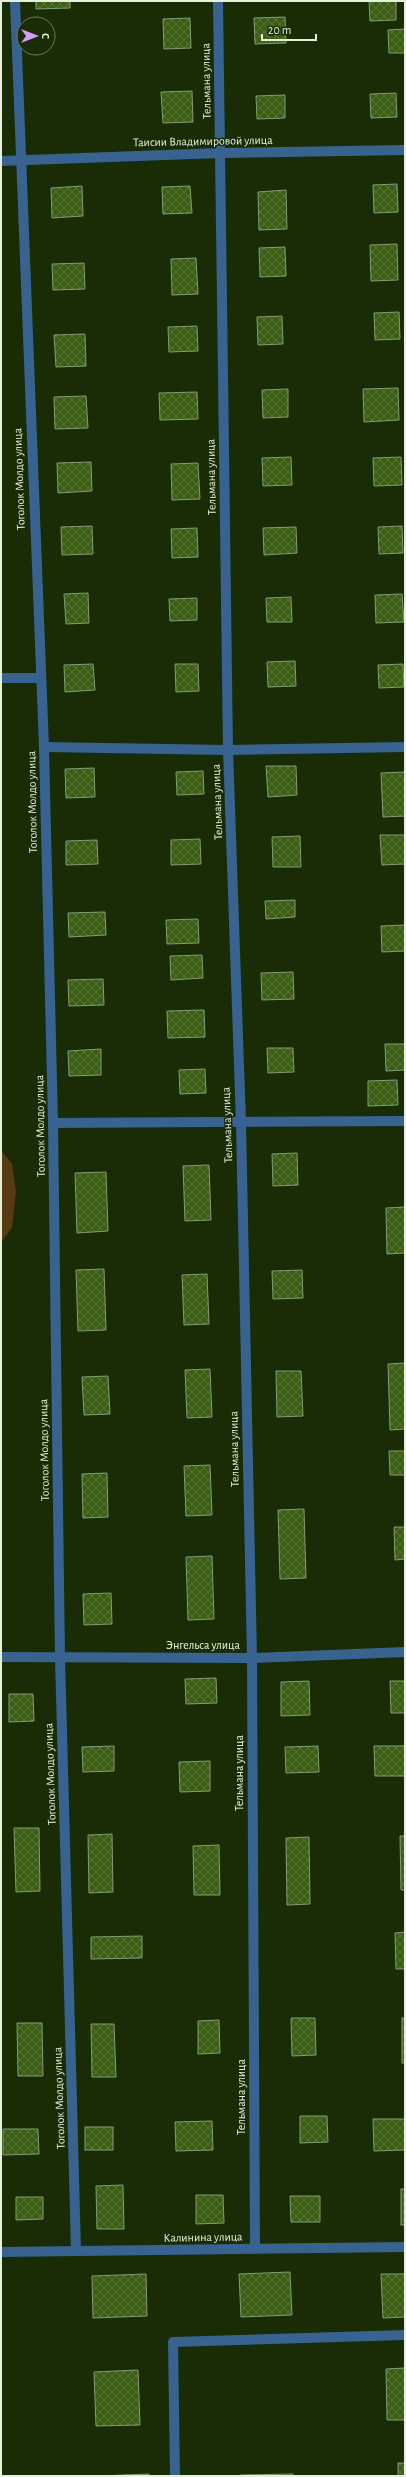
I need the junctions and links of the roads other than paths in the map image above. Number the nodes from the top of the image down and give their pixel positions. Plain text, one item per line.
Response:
1 (14, 1) edge
2 (218, 1) edge
3 (405, 150) edge
4 (220, 153) junction
5 (19, 159) junction
6 (1, 161) edge
7 (1, 678) edge
8 (40, 678) junction
9 (44, 747) junction
10 (405, 747) edge
11 (228, 750) junction
12 (405, 1121) edge
13 (53, 1123) junction
14 (240, 1123) junction
15 (405, 1652) edge
16 (1, 1657) edge
17 (60, 1658) junction
18 (252, 1658) junction
19 (405, 2247) edge
20 (255, 2249) junction
21 (76, 2251) junction
22 (1, 2252) edge
23 (405, 2335) edge
24 (175, 2476) edge

1 - 5 street, Тоголок Молдо улица
2 - 4 street, Тельмана улица
3 - 4 street, Таисии Владимировой улица
4 - 5 street, Таисии Владимировой улица
4 - 11 street, Тельмана улица
5 - 6 street, Таисии Владимировой улица
5 - 8 street, Тоголок Молдо улица
7 - 8 street
8 - 9 street, Тоголок Молдо улица
9 - 11 street
9 - 13 street, Тоголок Молдо улица
10 - 11 street
11 - 14 street, Тельмана улица
12 - 14 street
13 - 14 street
13 - 17 street, Тоголок Молдо улица
14 - 18 street, Тельмана улица
15 - 18 street, Энгельса улица
16 - 17 street, Энгельса улица
17 - 18 street, Энгельса улица
17 - 21 street, Тоголок Молдо улица
18 - 20 street, Тельмана улица
19 - 20 street, Калинина улица
20 - 21 street, Калинина улица
21 - 22 street, Калинина улица
23 - 24 street

